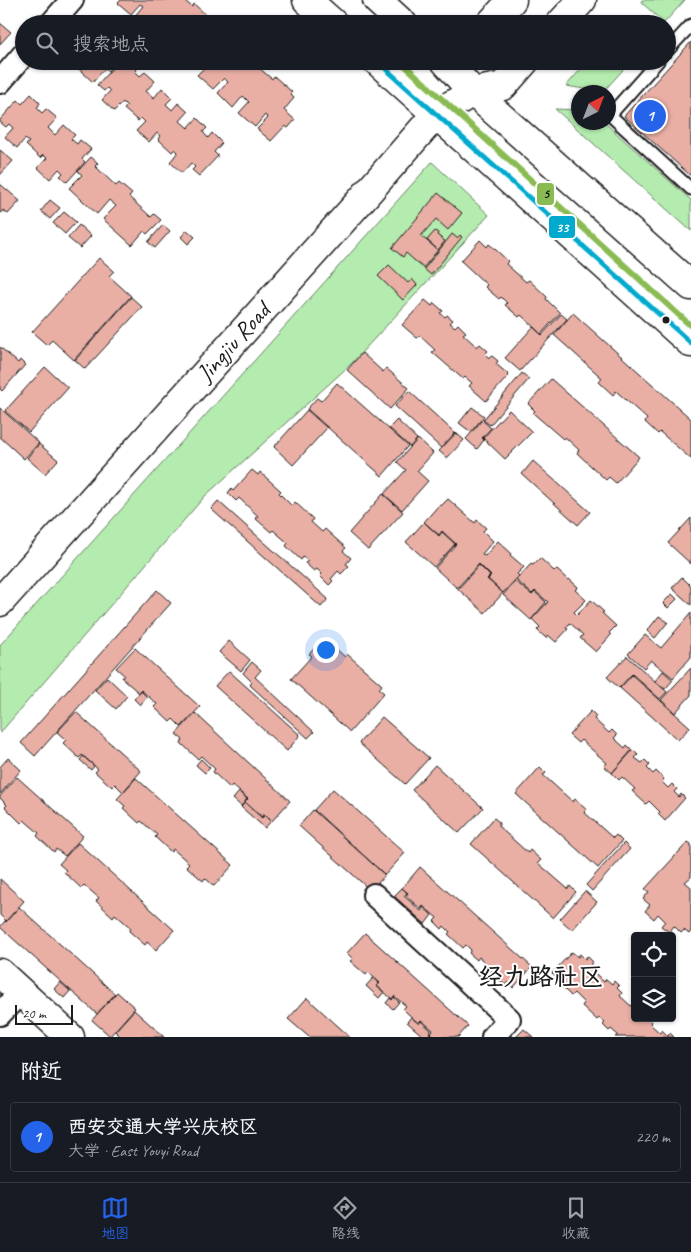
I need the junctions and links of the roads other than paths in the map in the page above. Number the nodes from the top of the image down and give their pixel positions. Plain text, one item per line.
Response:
1 (72, 0) edge
2 (307, 0) edge
3 (377, 0) edge
4 (512, 0) edge
5 (582, 0) edge
6 (59, 15) edge
7 (324, 15) edge
8 (393, 15) edge
9 (498, 15) edge
10 (568, 15) edge
11 (691, 25) edge
12 (676, 41) edge
13 (15, 64) edge
14 (387, 70) edge
15 (449, 70) edge
16 (456, 70) edge
17 (517, 70) edge
18 (650, 70) edge
19 (0, 82) edge
20 (473, 92) junction
21 (436, 114) junction
22 (691, 189) edge
23 (691, 286) edge
24 (691, 343) edge
25 (0, 602) edge
26 (374, 895) dead end
27 (0, 973) edge
28 (21, 992) junction
29 (0, 1014) edge
30 (70, 1037) edge
31 (493, 1037) edge

1 - 6 street
2 - 7 main road
3 - 8 main road
4 - 9 main road
5 - 10 main road
11 - 12 lane
13 - 19 street
14 - 21 main road
15 - 21 main road
16 - 20 main road
17 - 20 main road, Jingjiu Road
18 - 22 lane
20 - 21 main road, Jingjiu Road
20 - 23 main road
21 - 24 main road
21 - 25 main road, Jingjiu Road
26 - 31 street
27 - 28 main road
28 - 29 street
28 - 30 main road

